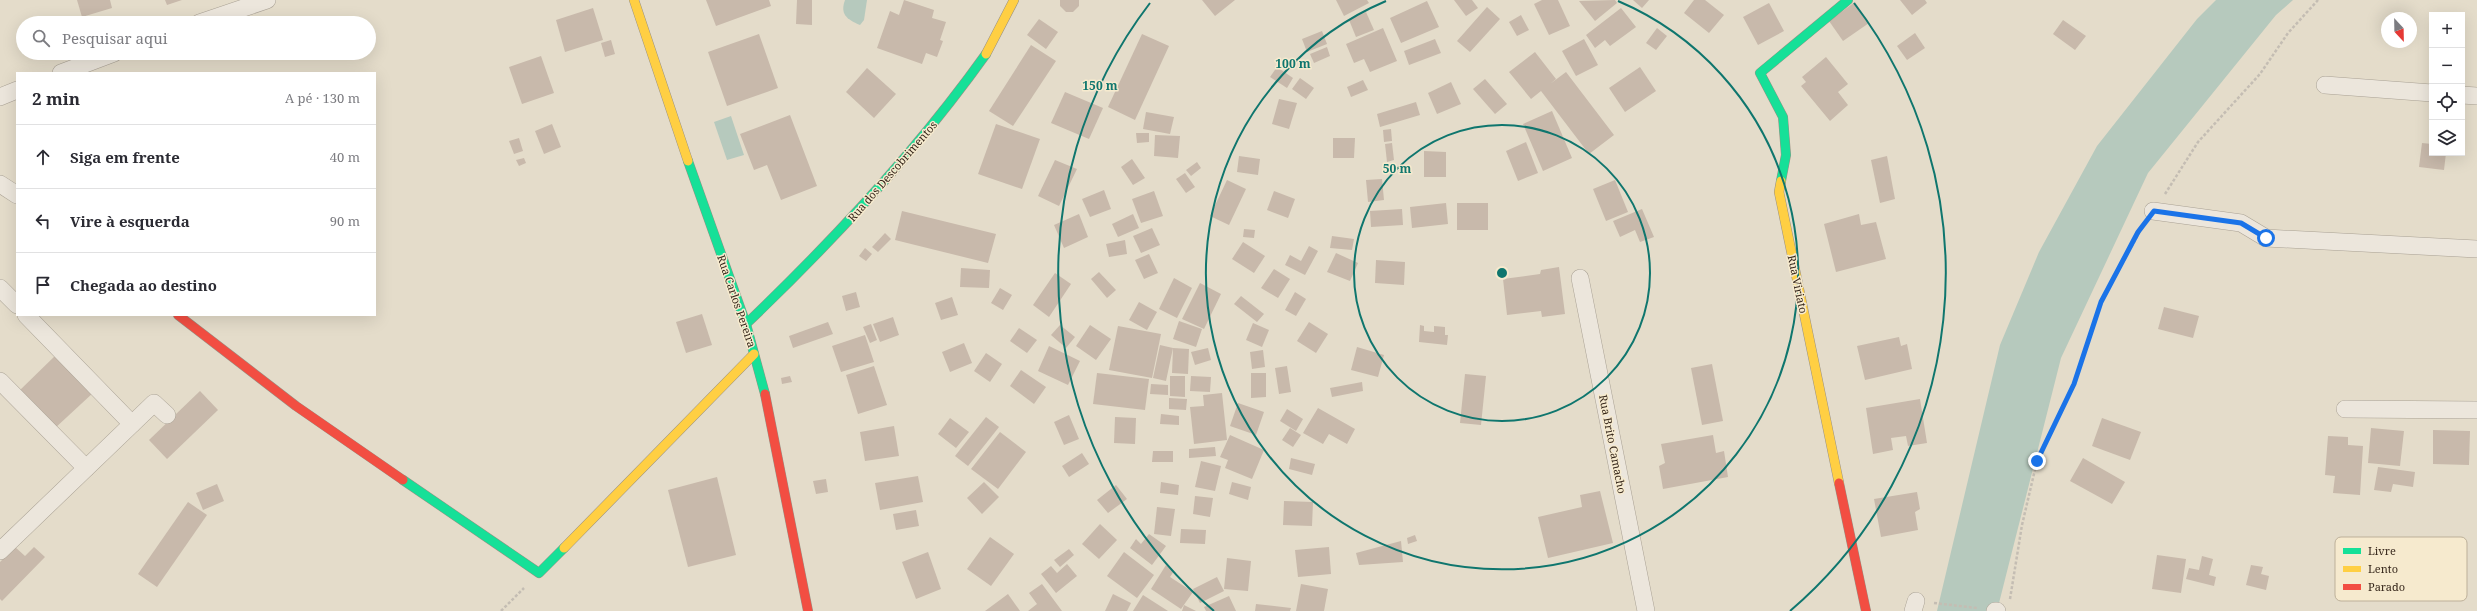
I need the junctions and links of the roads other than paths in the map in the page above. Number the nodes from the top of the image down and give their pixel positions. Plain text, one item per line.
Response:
1 (267, 0) edge
2 (634, 0) edge
3 (1014, 0) edge
4 (1848, 0) edge
5 (220, 16) edge
6 (95, 60) edge
7 (64, 72) edge
8 (2325, 85) dead end
9 (16, 90) edge
10 (2429, 93) edge
11 (2465, 95) edge
12 (0, 96) edge
13 (2477, 96) edge
14 (0, 184) edge
15 (16, 194) edge
16 (2154, 211) road end
17 (2477, 249) edge
18 (1580, 278) dead end
19 (0, 288) edge
20 (16, 304) edge
21 (27, 316) edge
22 (179, 316) edge
23 (746, 324) junction
24 (754, 354) junction
25 (0, 381) edge
26 (2345, 409) dead end
27 (2477, 410) edge
28 (167, 415) dead end
29 (132, 424) junction
30 (86, 468) junction
31 (0, 551) edge
32 (808, 611) edge
33 (1646, 611) edge
34 (1866, 611) edge

1 - 5 street
2 - 23 street, Rua Carlos Pereira
3 - 23 street, Rua dos Descobrimentos
4 - 34 street, Rua Viriato
6 - 7 street
8 - 10 street
9 - 12 street
11 - 13 street
14 - 15 street
16 - 17 street
18 - 33 street, Rua Brito Camacho
19 - 20 street
21 - 29 street
22 - 24 street
23 - 24 street, Rua Carlos Pereira
24 - 32 street, Rua Carlos Pereira
25 - 30 street
26 - 27 street
28 - 29 street
29 - 30 street
30 - 31 street

